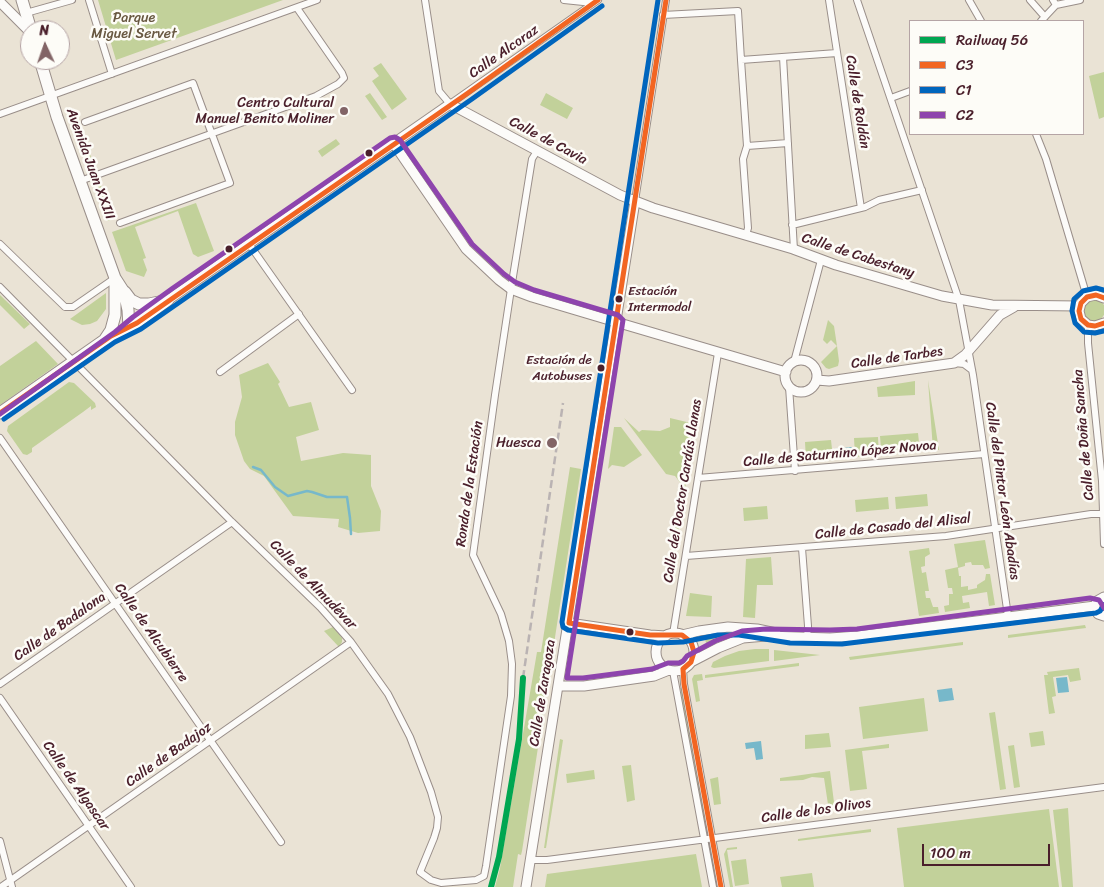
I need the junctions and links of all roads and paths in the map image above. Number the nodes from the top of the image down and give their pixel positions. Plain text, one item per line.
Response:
1 (72, 0) edge
2 (89, 0) edge
3 (317, 0) edge
4 (418, 0) edge
5 (425, 0) edge
6 (564, 0) edge
7 (666, 0) edge
8 (829, 0) edge
9 (857, 0) edge
10 (969, 0) edge
11 (1030, 0) edge
12 (1080, 0) edge
13 (0, 2) edge
14 (595, 2) edge
15 (1055, 2) edge
16 (23, 4) edge
17 (297, 8) junction
18 (426, 8) junction
19 (663, 15) junction
20 (1043, 19) edge
21 (28, 20) edge
22 (980, 20) edge
23 (20, 21) edge
24 (837, 54) junction
25 (783, 57) junction
26 (741, 60) junction
27 (43, 70) edge
28 (112, 74) junction
29 (909, 91) edge
30 (51, 96) junction
31 (891, 98) junction
32 (450, 104) junction
33 (0, 114) edge
34 (85, 122) dead end
35 (212, 133) junction
36 (1036, 135) edge
37 (788, 143) junction
38 (394, 144) junction
39 (747, 146) junction
40 (537, 150) junction
41 (80, 181) junction
42 (922, 190) junction
43 (635, 201) junction
44 (861, 208) junction
45 (120, 224) dead end
46 (792, 225) junction
47 (746, 235) junction
48 (0, 244) edge
49 (250, 244) junction
50 (794, 250) junction
51 (822, 260) junction
52 (115, 278) junction
53 (954, 285) junction
54 (0, 287) edge
55 (511, 289) junction
56 (120, 295) junction
57 (942, 296) junction
58 (1087, 297) junction
59 (1104, 298) edge
60 (168, 300) junction
61 (959, 300) junction
62 (1018, 306) junction
63 (1079, 306) junction
64 (299, 314) junction
65 (616, 322) junction
66 (1104, 323) edge
67 (133, 325) junction
68 (1088, 325) junction
69 (966, 339) junction
70 (976, 341) junction
71 (103, 342) junction
72 (968, 351) junction
73 (718, 353) junction
74 (794, 362) junction
75 (954, 363) junction
76 (76, 365) junction
77 (972, 370) junction
78 (220, 372) dead end
79 (786, 372) junction
80 (817, 380) junction
81 (789, 387) junction
82 (352, 390) dead end
83 (0, 413) edge
84 (0, 423) edge
85 (0, 438) edge
86 (984, 454) junction
87 (795, 470) junction
88 (698, 478) junction
89 (1103, 514) edge
90 (232, 522) junction
91 (994, 529) junction
92 (1104, 544) edge
93 (802, 548) junction
94 (686, 556) junction
95 (1104, 597) edge
96 (115, 604) junction
97 (1095, 606) junction
98 (1008, 616) junction
99 (1104, 616) edge
100 (569, 623) junction
101 (674, 635) junction
102 (791, 636) junction
103 (807, 638) junction
104 (351, 642) junction
105 (691, 662) junction
106 (675, 670) junction
107 (0, 684) edge
108 (558, 686) junction
109 (0, 698) edge
110 (212, 740) junction
111 (1104, 787) edge
112 (88, 826) junction
113 (708, 838) junction
114 (0, 841) edge
115 (281, 842) dead end
116 (531, 860) junction
117 (420, 872) joint
118 (11, 884) edge
119 (2, 887) edge
120 (131, 887) edge
121 (526, 887) edge
122 (713, 887) edge
123 (720, 887) edge

1 - 16 street
2 - 28 street
3 - 17 street
4 - 18 street
5 - 18 street
6 - 14 street
7 - 19 street, Calle de Zaragoza
8 - 24 street, Calle de Roldán
9 - 31 street, Calle del Pintor León Abadías
10 - 22 street
11 - 20 street
12 - 15 street
13 - 23 main road
14 - 32 street, Calle Alcoraz
15 - 20 street
16 - 21 highway
17 - 28 street
17 - 35 street
18 - 32 street
19 - 26 street
19 - 43 street, Calle de Zaragoza
24 - 25 street
24 - 44 street, Calle de Roldán
25 - 26 street
25 - 37 street
26 - 39 street
27 - 30 highway, Avenida Juan XXIII
28 - 30 street
29 - 31 street
30 - 33 street
30 - 41 highway, Avenida Juan XXIII
31 - 42 street, Calle del Pintor León Abadías
32 - 38 main road
32 - 40 main road, Calle de Cavia
34 - 35 street
35 - 41 street
35 - 45 street
36 - 58 street
37 - 39 street
37 - 46 street
38 - 49 main road
38 - 55 main road
39 - 47 street
40 - 43 main road, Calle de Cavia
40 - 55 street
41 - 52 highway, Avenida Juan XXIII
42 - 44 street
42 - 53 street, Calle del Pintor León Abadías
43 - 47 main road, Calle de Cabestany
43 - 65 main road, Calle de Zaragoza
44 - 46 street
46 - 50 street
47 - 50 main road, Calle de Cabestany
48 - 52 street
49 - 60 main road
49 - 64 street
50 - 51 main road, Calle de Cabestany
51 - 57 main road, Calle de Cabestany
51 - 74 street
52 - 56 highway, Avenida Juan XXIII
53 - 57 street
53 - 61 street, Calle del Pintor León Abadías
54 - 76 street, Calle de Almudévar
55 - 65 main road
55 - 117 street, Ronda de la Estación
56 - 60 highway, Avenida Juan XXIII
56 - 67 highway, Avenida Juan XXIII
56 - 71 highway
57 - 61 main road, Calle de Cabestany
58 - 59 main road
58 - 63 main road
60 - 67 highway
61 - 62 main road, Calle de Cabestany
61 - 69 street, Calle del Pintor León Abadías
62 - 63 main road, Calle de Cabestany
62 - 70 main road, Calle de Tarbes
63 - 68 main road
64 - 78 street
64 - 82 street
65 - 73 main road
65 - 100 main road, Calle de Zaragoza
66 - 68 main road
67 - 71 highway
67 - 76 highway
68 - 89 street, Calle de Doña Sancha
69 - 70 street
69 - 72 street, Calle del Pintor León Abadías
70 - 72 main road, Calle de Tarbes
71 - 76 highway
72 - 75 main road, Calle de Tarbes
72 - 77 street, Calle del Pintor León Abadías
73 - 79 main road
73 - 88 street, Calle del Doctor Cardús Llanas
74 - 79 main road
74 - 80 main road
75 - 77 street
75 - 80 main road, Calle de Tarbes
76 - 83 highway
76 - 84 highway
76 - 90 street, Calle de Almudévar
77 - 86 street, Calle del Pintor León Abadías
79 - 81 main road
80 - 81 main road
81 - 87 street
85 - 96 street, Calle de Alcubierre
86 - 87 street, Calle de Saturnino López Novoa
86 - 91 street, Calle del Pintor León Abadías
87 - 88 street, Calle de Saturnino López Novoa
88 - 94 street, Calle del Doctor Cardús Llanas
89 - 91 street, Calle de Casado del Alisal
89 - 92 street, Calle de Doña Sancha
90 - 96 street, Calle de Badalona
90 - 104 street, Calle de Almudévar
91 - 93 street, Calle de Casado del Alisal
91 - 98 street, Calle del Pintor León Abadías
93 - 94 street, Calle de Casado del Alisal
93 - 103 street
94 - 101 street, Calle del Doctor Cardús Llanas
95 - 97 main road
96 - 107 street, Calle de Badalona
96 - 110 street, Calle de Alcubierre
97 - 98 main road
97 - 99 main road
98 - 103 main road
100 - 101 main road
100 - 108 main road, Calle de Zaragoza
101 - 102 main road
101 - 105 main road
101 - 106 main road
102 - 103 main road
102 - 105 main road
104 - 110 street, Calle de Badajoz
104 - 117 street, Calle de Almudévar
105 - 106 main road
106 - 108 main road
106 - 113 street
108 - 116 main road, Calle de Zaragoza
109 - 112 street, Calle de Algascar
110 - 112 street, Calle de Badajoz
110 - 115 street, Calle de Alcubierre
111 - 113 street, Calle de los Olivos
112 - 118 street, Calle de Badajoz
112 - 120 street, Calle de Algascar
113 - 116 street, Calle de los Olivos
113 - 122 street
113 - 123 street
114 - 118 street
116 - 121 main road, Calle de Zaragoza
118 - 119 street, Calle de Badajoz

